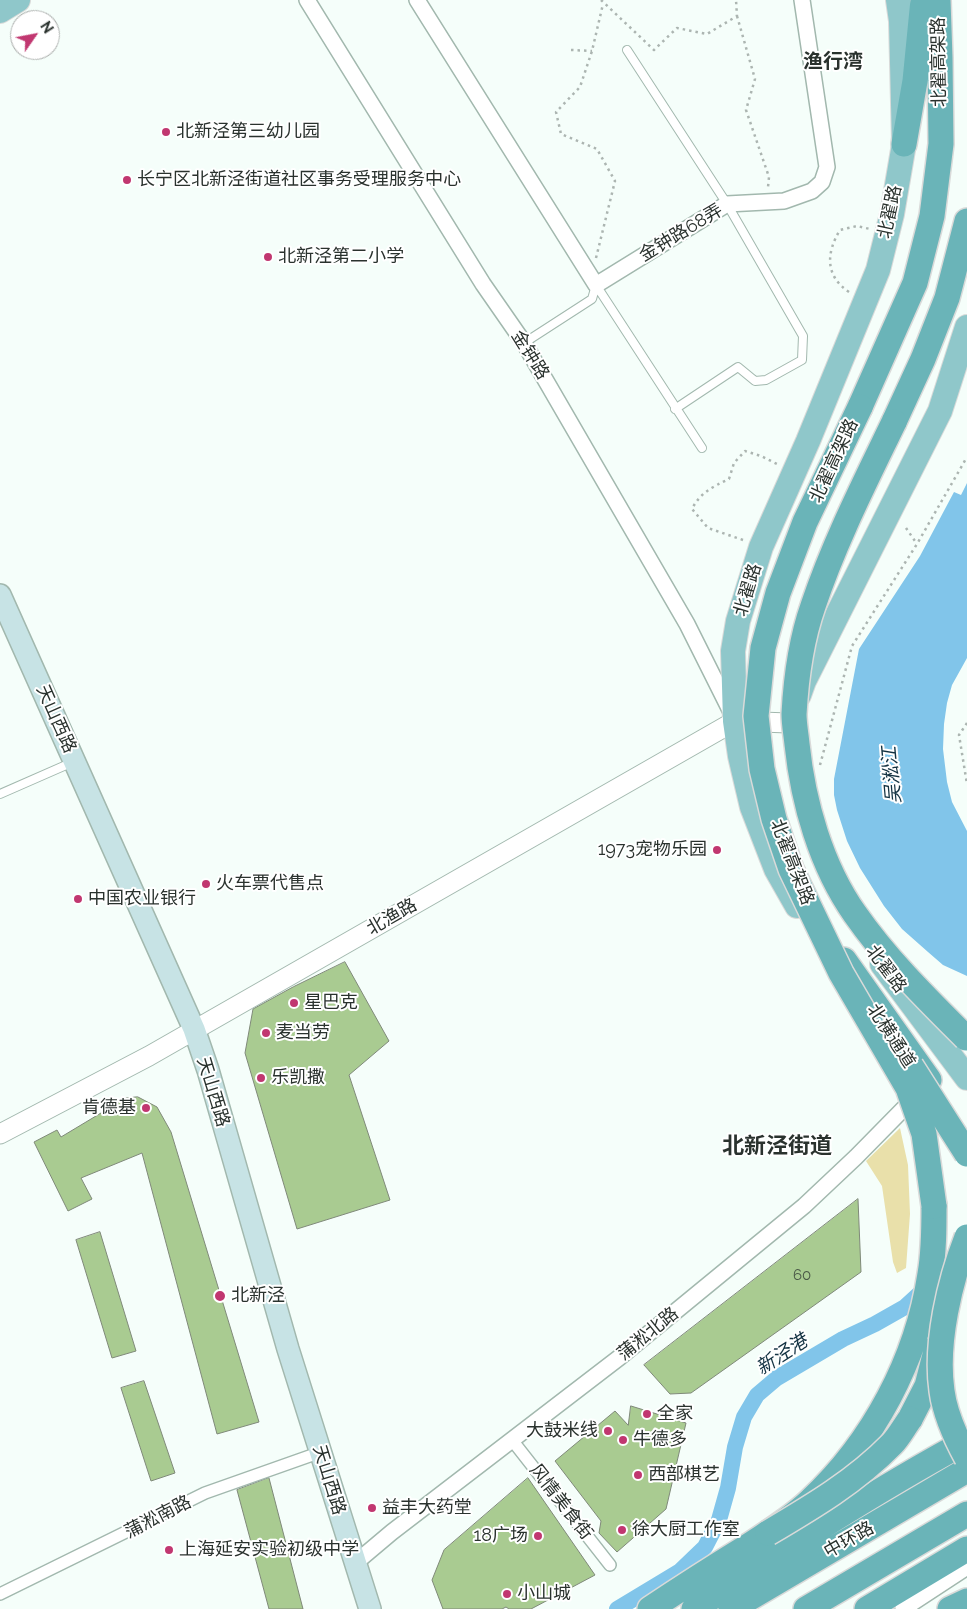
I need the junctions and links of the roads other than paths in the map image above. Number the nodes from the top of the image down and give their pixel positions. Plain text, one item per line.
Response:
1 (18, 0) edge
2 (307, 0) edge
3 (417, 0) edge
4 (802, 0) edge
5 (888, 0) edge
6 (923, 0) edge
7 (938, 0) edge
8 (900, 10) edge
9 (0, 11) edge
10 (627, 50) dead end
11 (904, 144) junction
12 (727, 204) junction
13 (967, 221) edge
14 (593, 280) junction
15 (967, 327) edge
16 (524, 343) junction
17 (675, 409) junction
18 (702, 448) dead end
19 (0, 595) edge
20 (735, 721) junction
21 (788, 723) junction
22 (75, 761) junction
23 (0, 794) edge
24 (815, 919) junction
25 (194, 1029) junction
26 (967, 1039) edge
27 (967, 1078) edge
28 (926, 1085) junction
29 (0, 1134) edge
30 (966, 1141) edge
31 (967, 1237) edge
32 (946, 1305) junction
33 (512, 1440) junction
34 (967, 1441) edge
35 (321, 1452) junction
36 (967, 1458) edge
37 (967, 1470) edge
38 (967, 1514) edge
39 (768, 1533) junction
40 (967, 1549) edge
41 (354, 1564) junction
42 (610, 1565) dead end
43 (967, 1566) edge
44 (0, 1594) edge
45 (967, 1601) edge
46 (370, 1609) edge
47 (650, 1609) edge
48 (694, 1609) edge
49 (731, 1609) edge
50 (806, 1609) edge
51 (867, 1609) edge
52 (903, 1609) edge
53 (950, 1609) edge

1 - 9 main road
2 - 16 street, 金钟路
3 - 14 street
4 - 12 street, 金钟路68弄
5 - 8 lane
6 - 11 highway
7 - 24 highway, 北翟高架路, bridge
8 - 11 main road, 北翟路
10 - 12 lane
11 - 20 main road, 北翟路
12 - 14 street, 金钟路68弄
12 - 17 lane
13 - 26 highway, 北翟高架路, bridge
14 - 16 lane, 金钟路68弄
14 - 17 lane
15 - 21 main road, 北翟路
16 - 20 street, 金钟路
17 - 18 lane
19 - 22 main road, 天山西路
20 - 21 street
20 - 25 street, 北渔路
20 - 28 main road, 北翟路
21 - 27 main road, 北翟路
22 - 23 lane
22 - 25 main road, 天山西路
24 - 30 highway, 北横通道, bridge
24 - 39 highway, bridge
25 - 29 street, 北渔路
25 - 35 main road, 天山西路
28 - 30 main road, 北翟路
28 - 33 street, 蒲淞北路
31 - 32 highway, bridge
32 - 36 highway, bridge
32 - 39 highway, bridge
33 - 41 street, 蒲淞北路
33 - 42 street, 风情美食街
34 - 48 highway
35 - 41 main road, 天山西路
35 - 44 street, 蒲淞南路
37 - 49 highway, 中环路
38 - 50 highway
39 - 47 highway
40 - 51 highway
41 - 46 main road, 天山西路
43 - 52 street
45 - 53 highway

